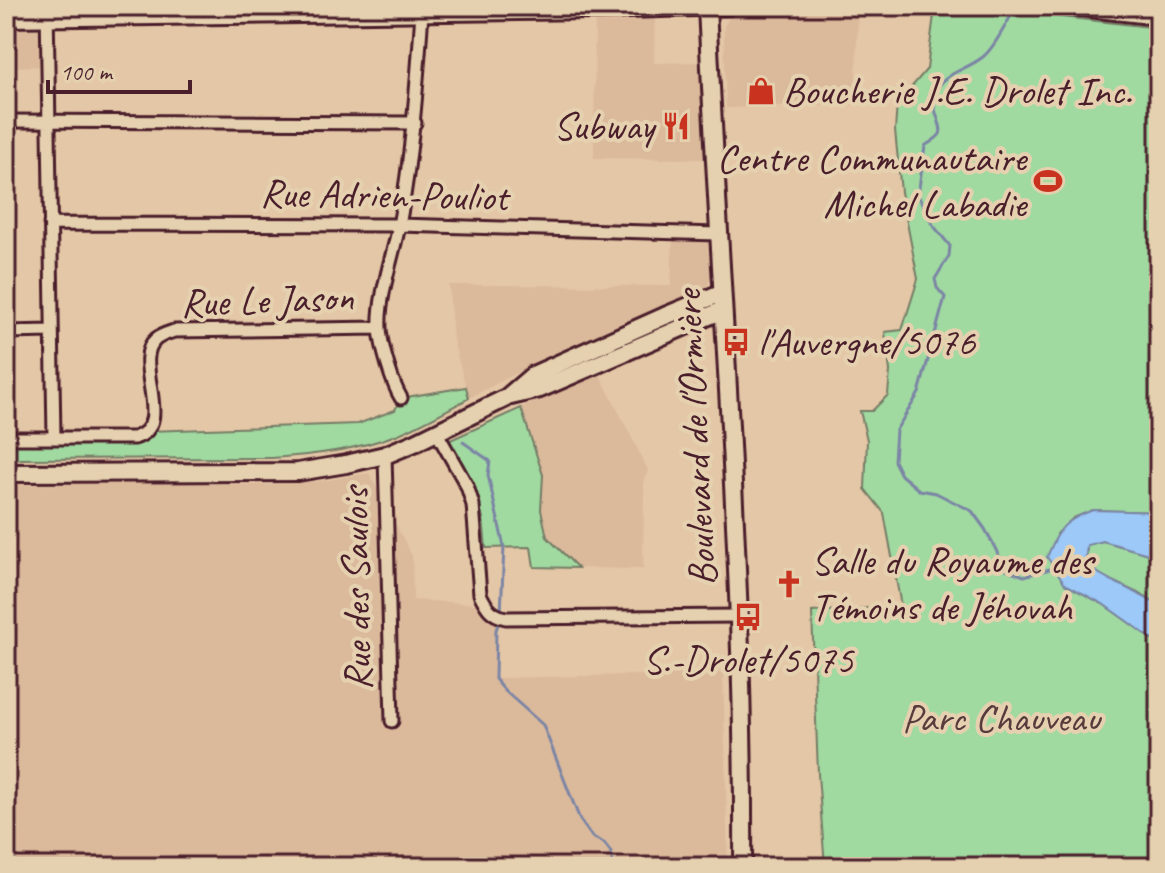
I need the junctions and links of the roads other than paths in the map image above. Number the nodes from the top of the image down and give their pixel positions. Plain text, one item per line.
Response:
1 (707, 6) edge
2 (728, 6) edge
3 (1072, 6) edge
4 (46, 12) edge
5 (422, 12) junction
6 (1159, 16) edge
7 (6, 18) edge
8 (6, 121) edge
9 (48, 121) junction
10 (415, 123) junction
11 (50, 224) junction
12 (399, 225) junction
13 (718, 234) junction
14 (722, 301) junction
15 (380, 328) junction
16 (52, 331) junction
17 (6, 332) edge
18 (401, 398) dead end
19 (437, 433) junction
20 (6, 438) edge
21 (54, 438) junction
22 (385, 455) junction
23 (6, 473) edge
24 (739, 616) junction
25 (392, 721) dead end
26 (743, 867) edge

1 - 2 main road
1 - 5 main road
1 - 13 main road, Boulevard de l'Ormière
3 - 6 main road
4 - 5 main road
4 - 7 main road
4 - 9 street
5 - 10 street
8 - 9 street
9 - 10 street
9 - 11 street
10 - 12 street
11 - 12 street, Rue Adrien-Pouliot
11 - 16 street
12 - 13 street, Rue Adrien-Pouliot
12 - 15 street
13 - 14 main road, Boulevard de l'Ormière
14 - 19 main road
14 - 24 main road, Boulevard de l'Ormière
15 - 18 street
15 - 21 street, Rue Le Jason
16 - 17 street
16 - 21 street
19 - 22 main road
19 - 24 street
20 - 21 street
22 - 23 main road
22 - 25 street, Rue des Saulois
24 - 26 main road, Boulevard de l'Ormière

